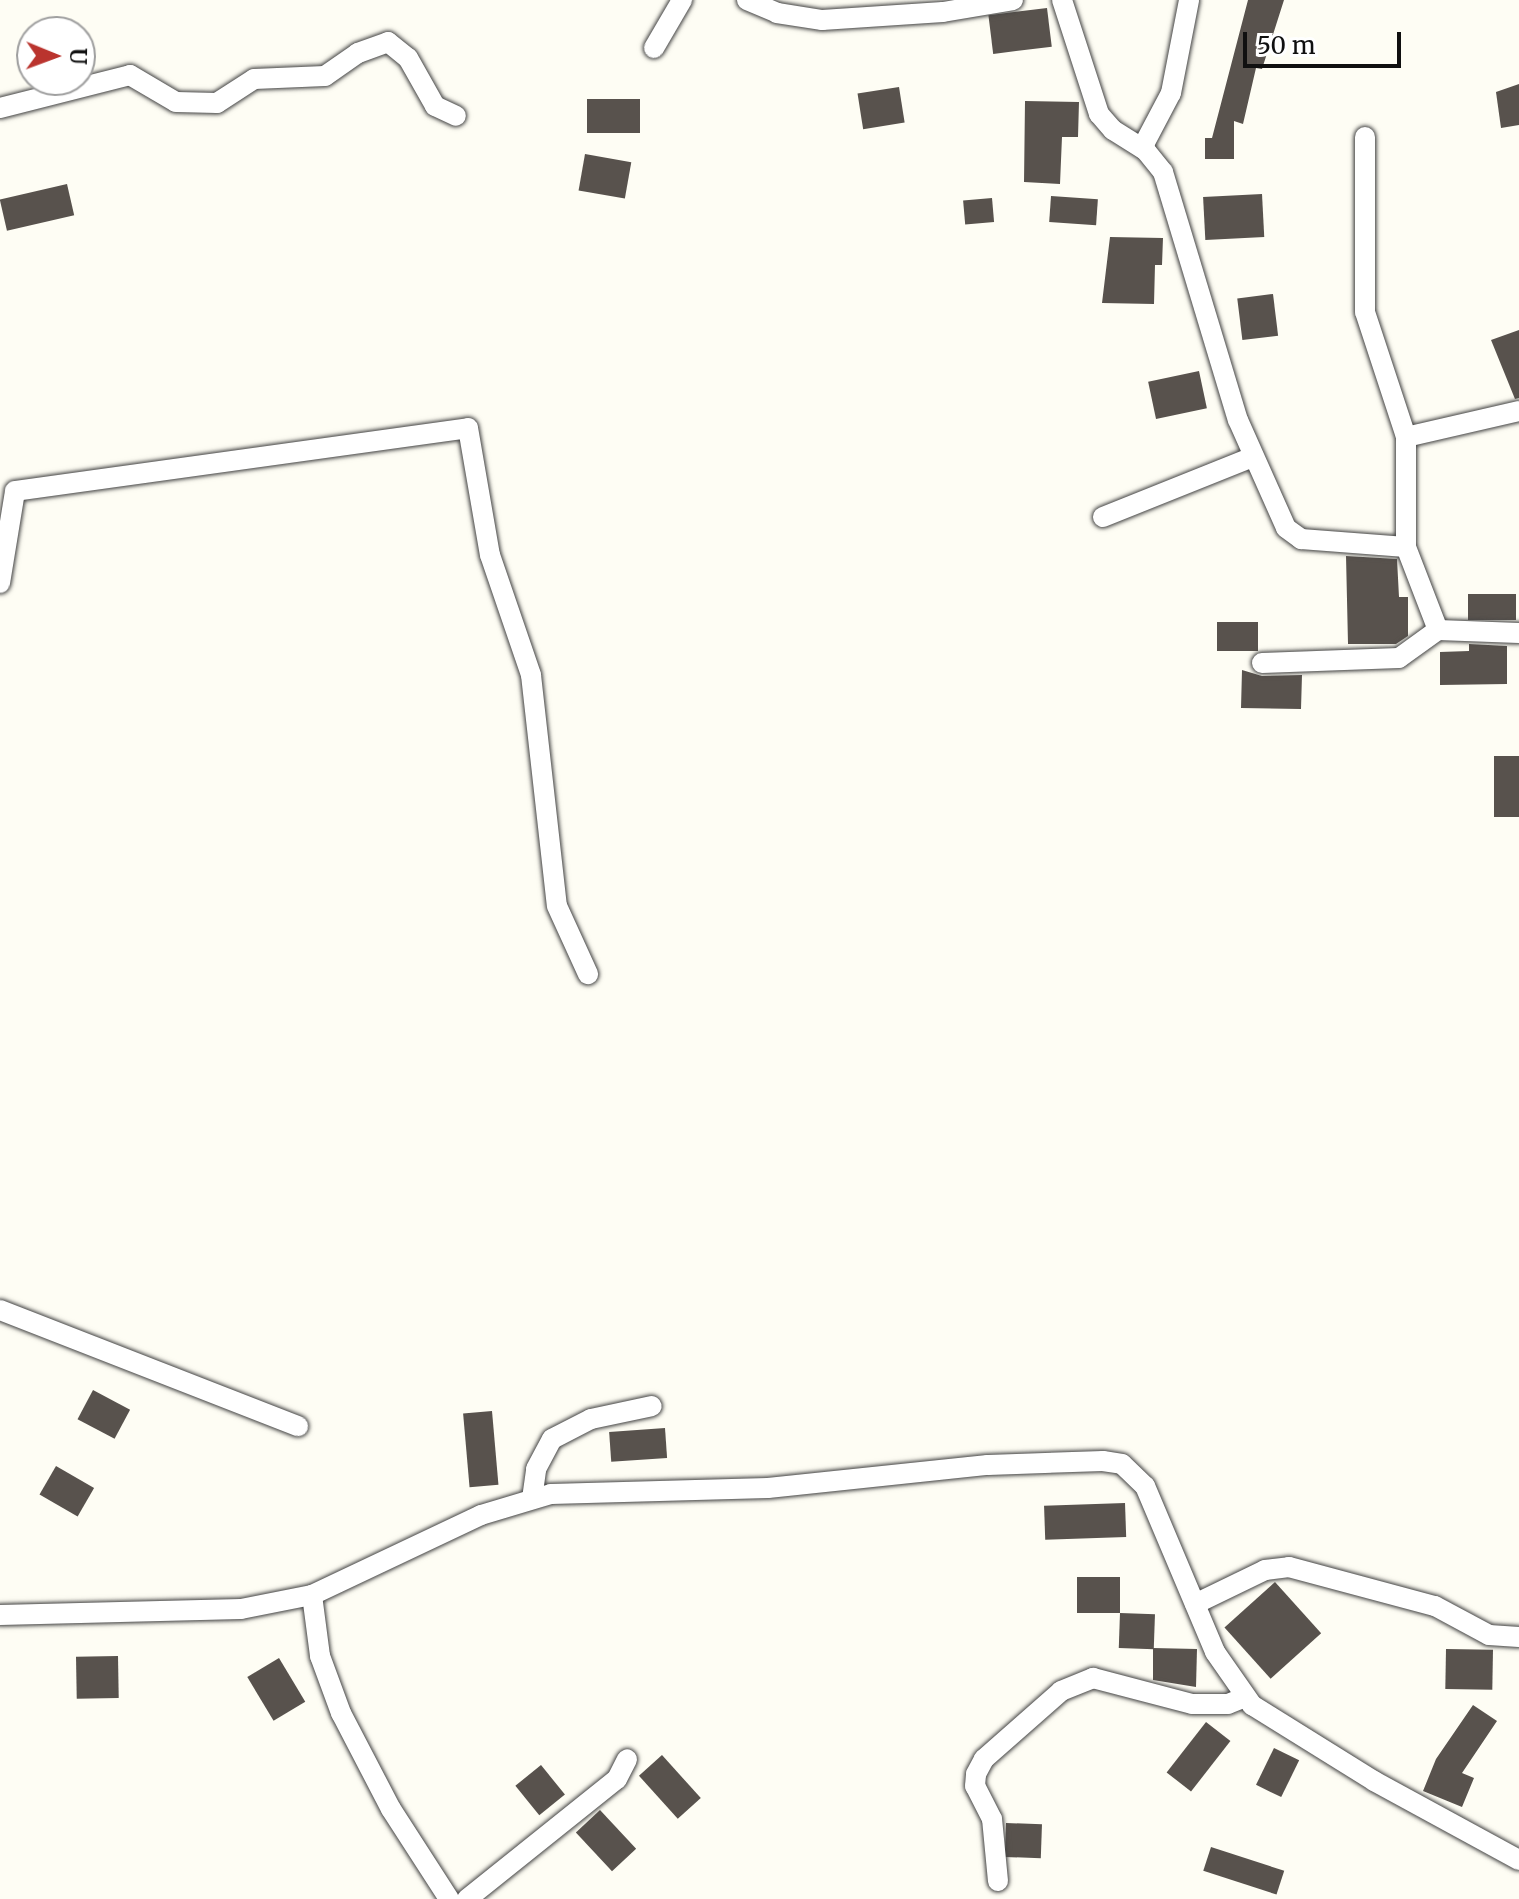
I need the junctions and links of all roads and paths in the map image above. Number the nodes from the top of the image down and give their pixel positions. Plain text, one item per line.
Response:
1 (682, 0) edge
2 (747, 0) edge
3 (1013, 0) edge
4 (1062, 0) edge
5 (1189, 0) edge
6 (654, 48) dead end
7 (0, 108) edge
8 (456, 116) dead end
9 (1365, 137) dead end
10 (1142, 148) junction
11 (1519, 411) edge
12 (1406, 437) junction
13 (1253, 457) junction
14 (1103, 517) dead end
15 (1406, 547) junction
16 (0, 583) edge
17 (1438, 630) junction
18 (1519, 633) edge
19 (1262, 663) dead end
20 (588, 974) dead end
21 (0, 1310) edge
22 (652, 1406) dead end
23 (298, 1426) dead end
24 (532, 1499) junction
25 (312, 1595) junction
26 (1195, 1604) junction
27 (0, 1615) edge
28 (1519, 1637) edge
29 (1245, 1697) junction
30 (627, 1759) dead end
31 (1519, 1860) edge
32 (998, 1881) dead end
33 (449, 1899) edge
34 (467, 1899) edge

1 - 6 street
2 - 3 street
4 - 10 street
5 - 10 street
7 - 8 street
9 - 12 street
10 - 13 street
11 - 12 street
12 - 15 street
13 - 14 street
13 - 15 street
15 - 17 street
16 - 20 street
17 - 18 street
17 - 19 street
21 - 23 street
22 - 24 street
24 - 25 street
24 - 26 street
25 - 27 street
25 - 33 street
26 - 28 street
26 - 29 street
29 - 31 street
29 - 32 street
30 - 34 street

